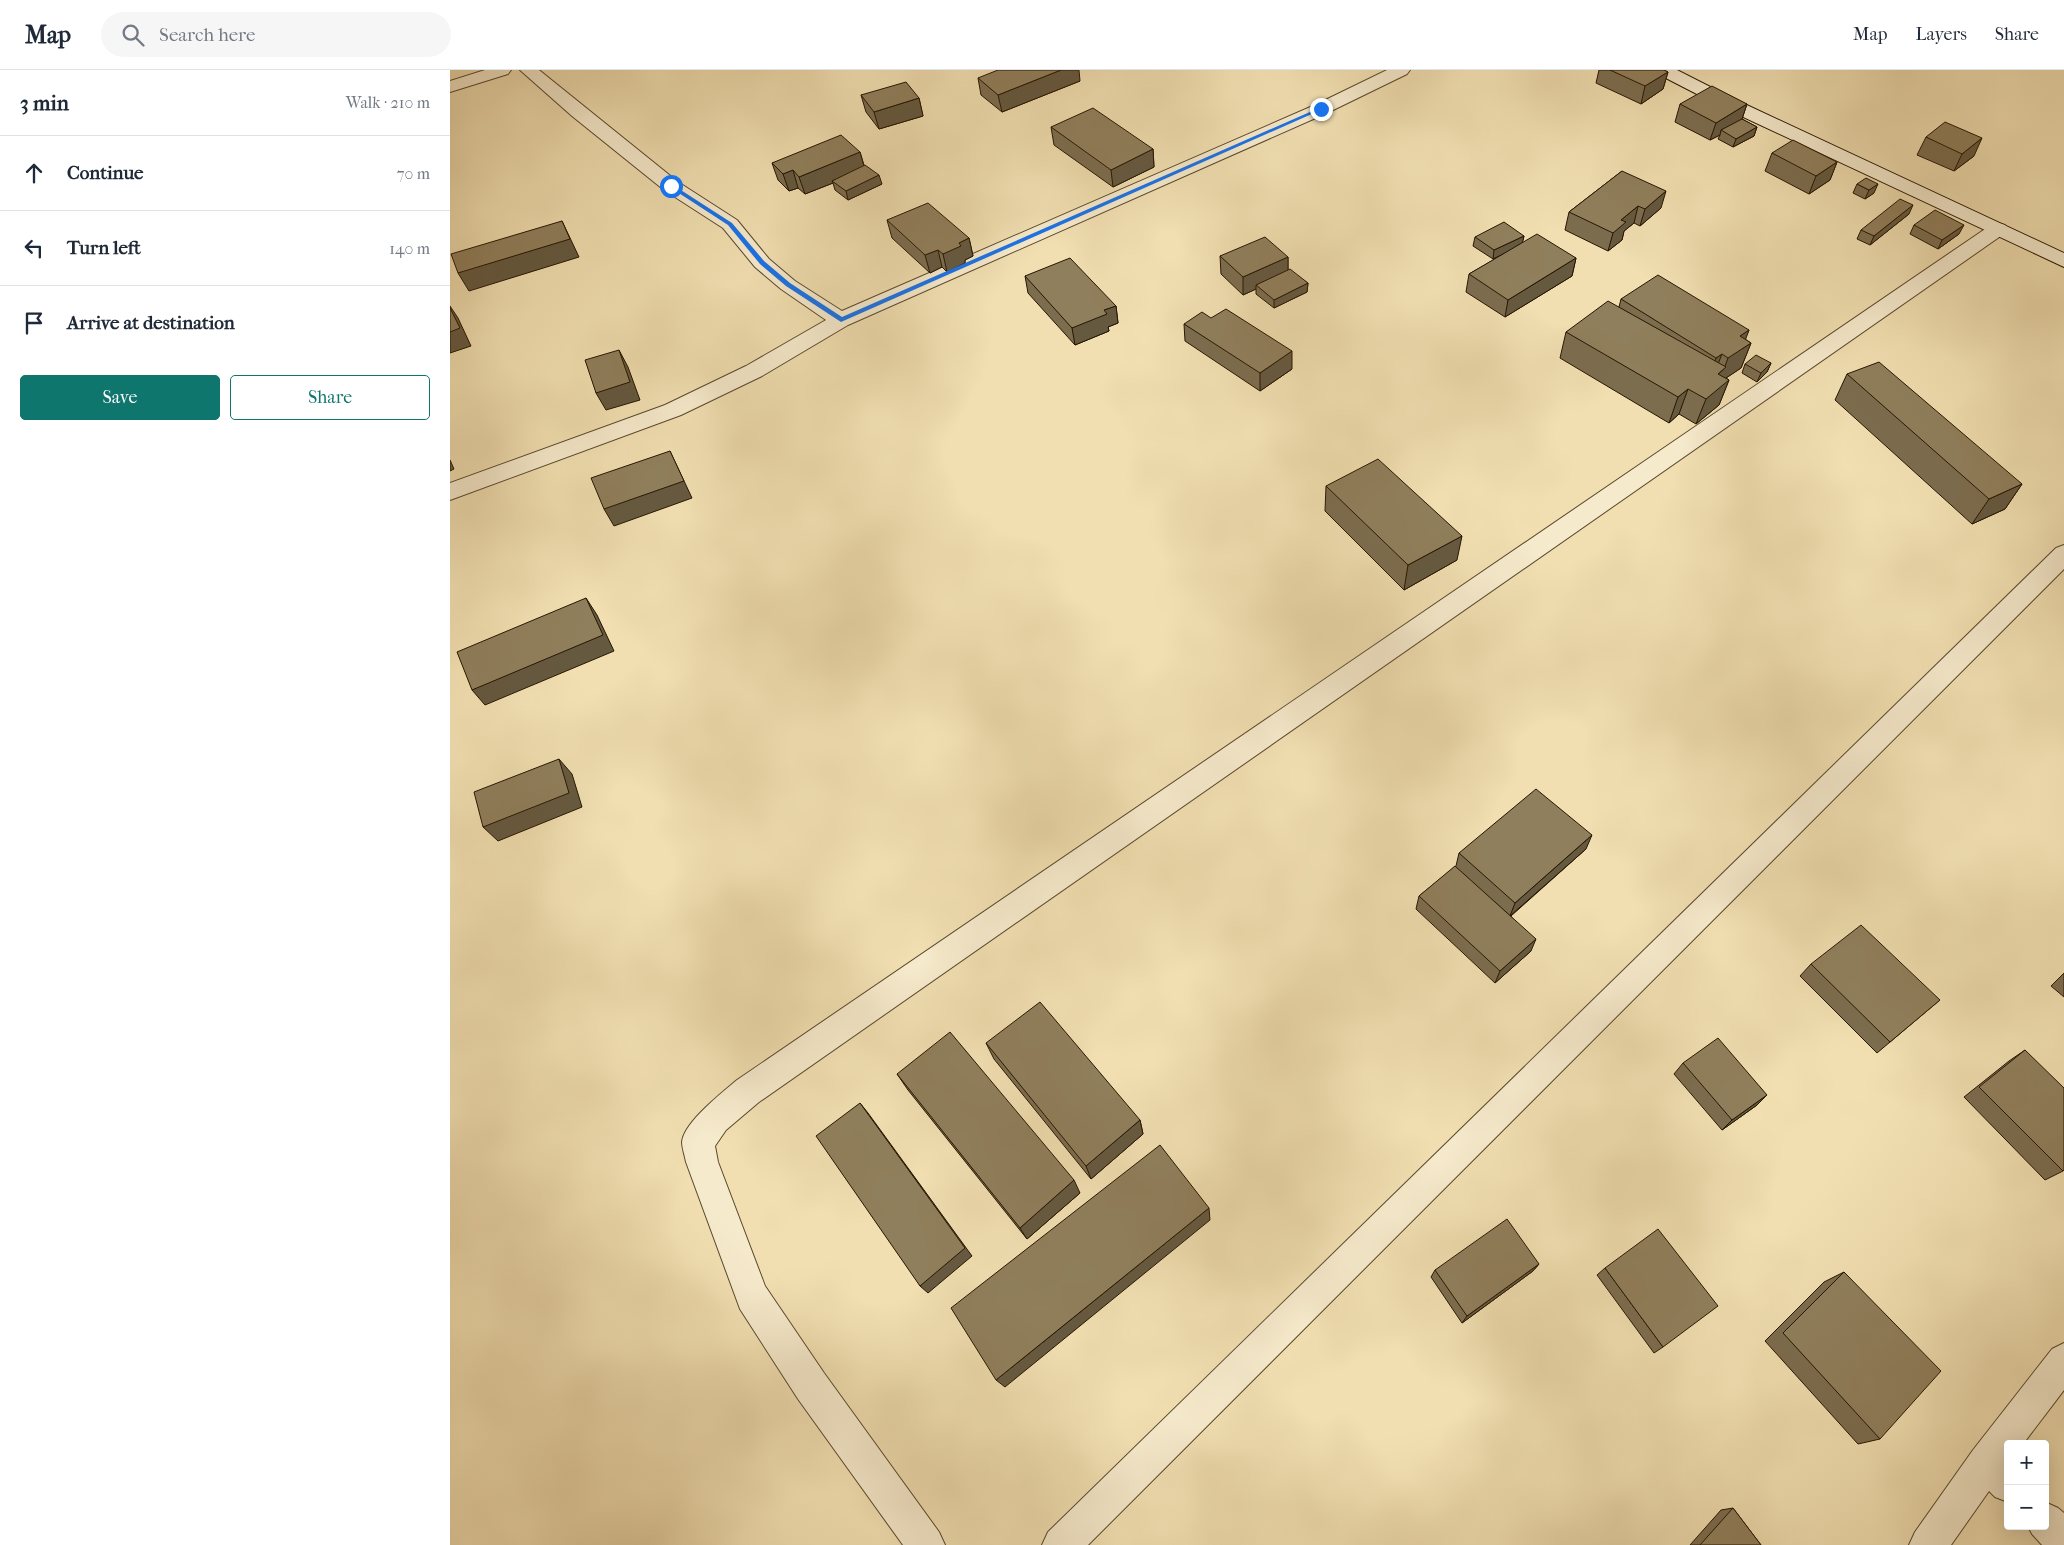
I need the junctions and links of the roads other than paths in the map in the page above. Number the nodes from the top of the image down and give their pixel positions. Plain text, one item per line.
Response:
1 (502, 70) edge
2 (529, 70) edge
3 (1400, 70) edge
4 (1664, 70) edge
5 (450, 87) edge
6 (1998, 230) junction
7 (2061, 256) edge
8 (841, 320) junction
9 (450, 492) edge
10 (2064, 554) edge
11 (2064, 1361) edge
12 (1997, 1474) edge
13 (2049, 1525) edge
14 (2064, 1540) edge
15 (926, 1545) edge
16 (1061, 1545) edge
17 (1928, 1545) edge

1 - 5 street
2 - 8 street
3 - 8 street
4 - 6 street
6 - 7 street
6 - 15 street
8 - 9 street
10 - 16 street
11 - 12 street
12 - 17 street
13 - 14 street

